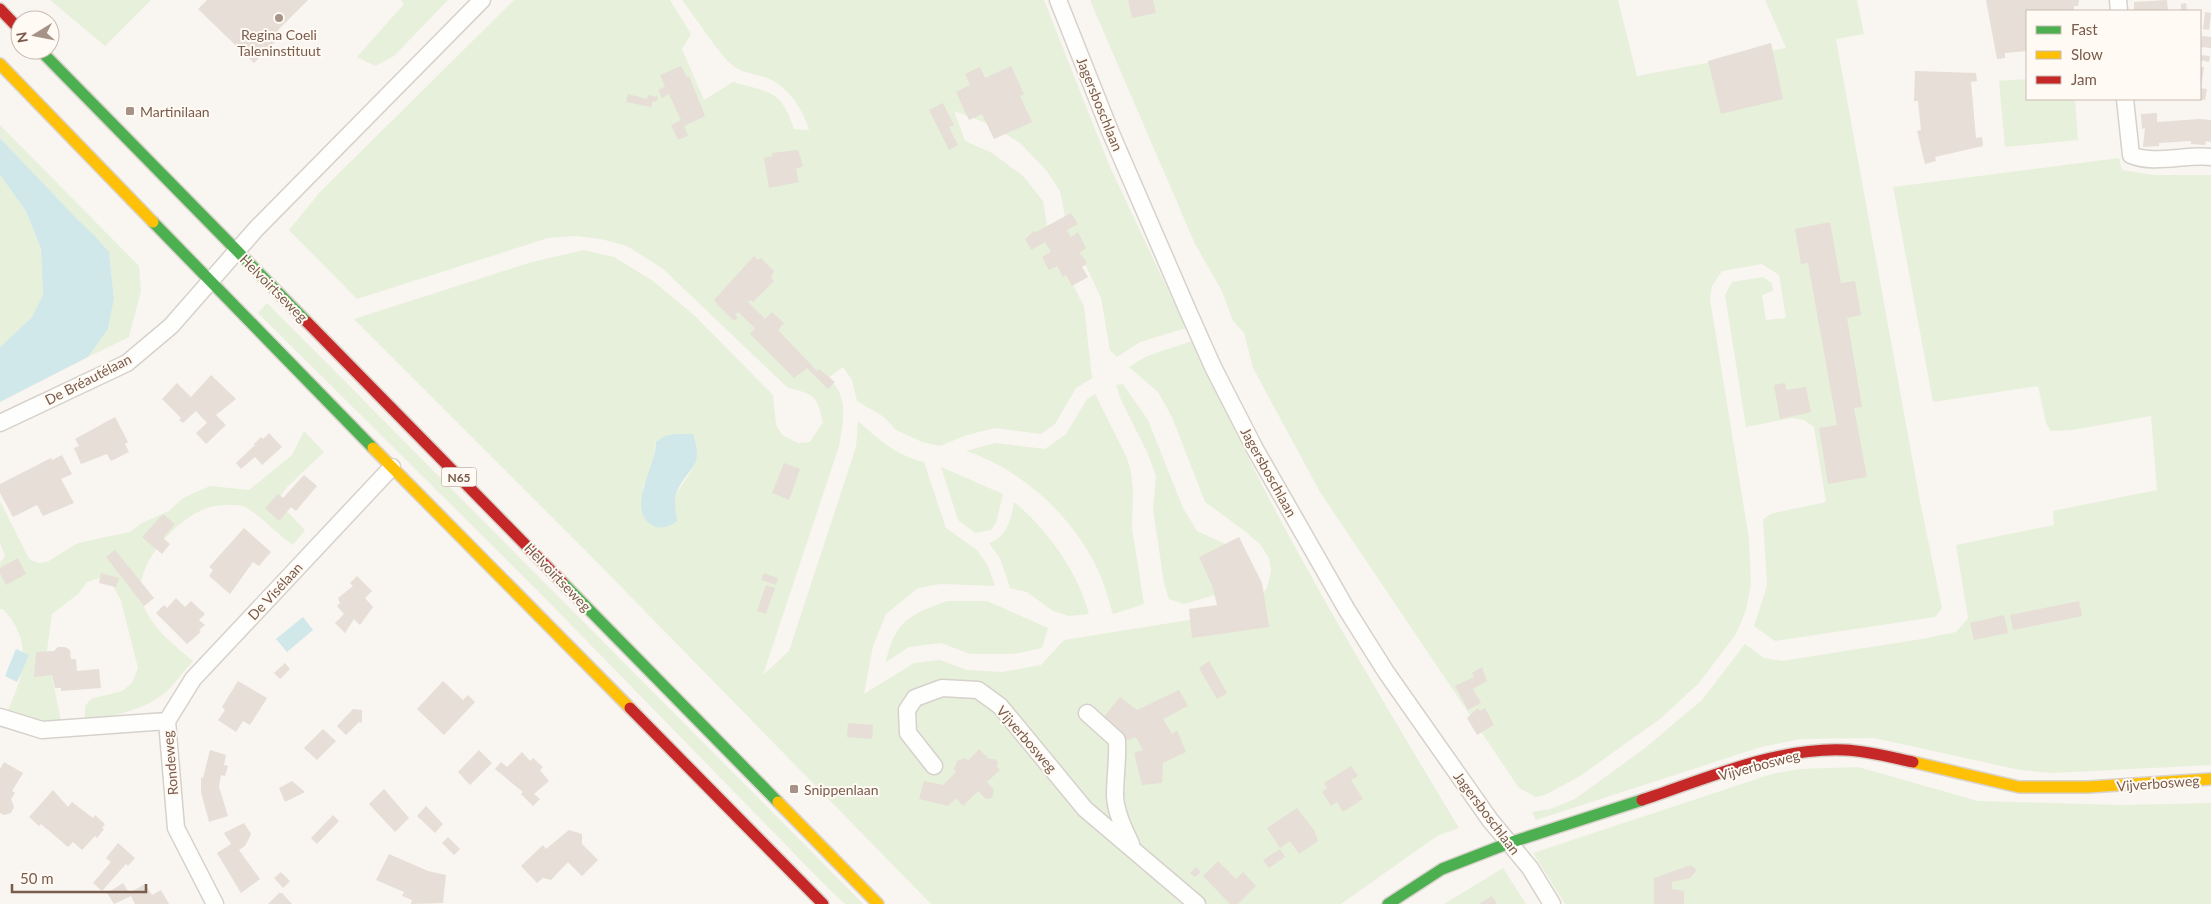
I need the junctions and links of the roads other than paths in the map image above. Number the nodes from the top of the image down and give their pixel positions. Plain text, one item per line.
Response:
1 (482, 0) edge
2 (1058, 0) edge
3 (0, 10) edge
4 (10, 20) edge
5 (50, 60) edge
6 (0, 64) edge
7 (2125, 100) edge
8 (2211, 157) edge
9 (237, 250) junction
10 (211, 282) junction
11 (0, 423) edge
12 (392, 467) junction
13 (1087, 713) dead end
14 (0, 717) edge
15 (167, 721) junction
16 (934, 766) dead end
17 (2211, 779) edge
18 (1509, 843) junction
19 (1133, 848) junction
20 (215, 904) edge
21 (823, 904) edge
22 (878, 904) edge
23 (1197, 904) edge
24 (1388, 904) edge
25 (1552, 904) edge

1 - 9 street
2 - 18 street, Jagersboschlaan
3 - 4 main road
5 - 9 main road, Helvoirtseweg / N65
6 - 10 main road
7 - 8 street
9 - 10 street, Helvoirtseweg
9 - 22 main road, Helvoirtseweg / N65
10 - 11 street, De Bréautélaan
10 - 12 main road
12 - 15 street, De Visélaan
12 - 21 main road
13 - 19 street, Vijverbosweg
14 - 15 street, Rondeweg
15 - 20 street, Rondeweg
16 - 19 street, Vijverbosweg
17 - 18 main road, Vijverbosweg
18 - 24 main road, Vijverbosweg
18 - 25 street, Jagersboschlaan
19 - 23 street, Vijverbosweg

